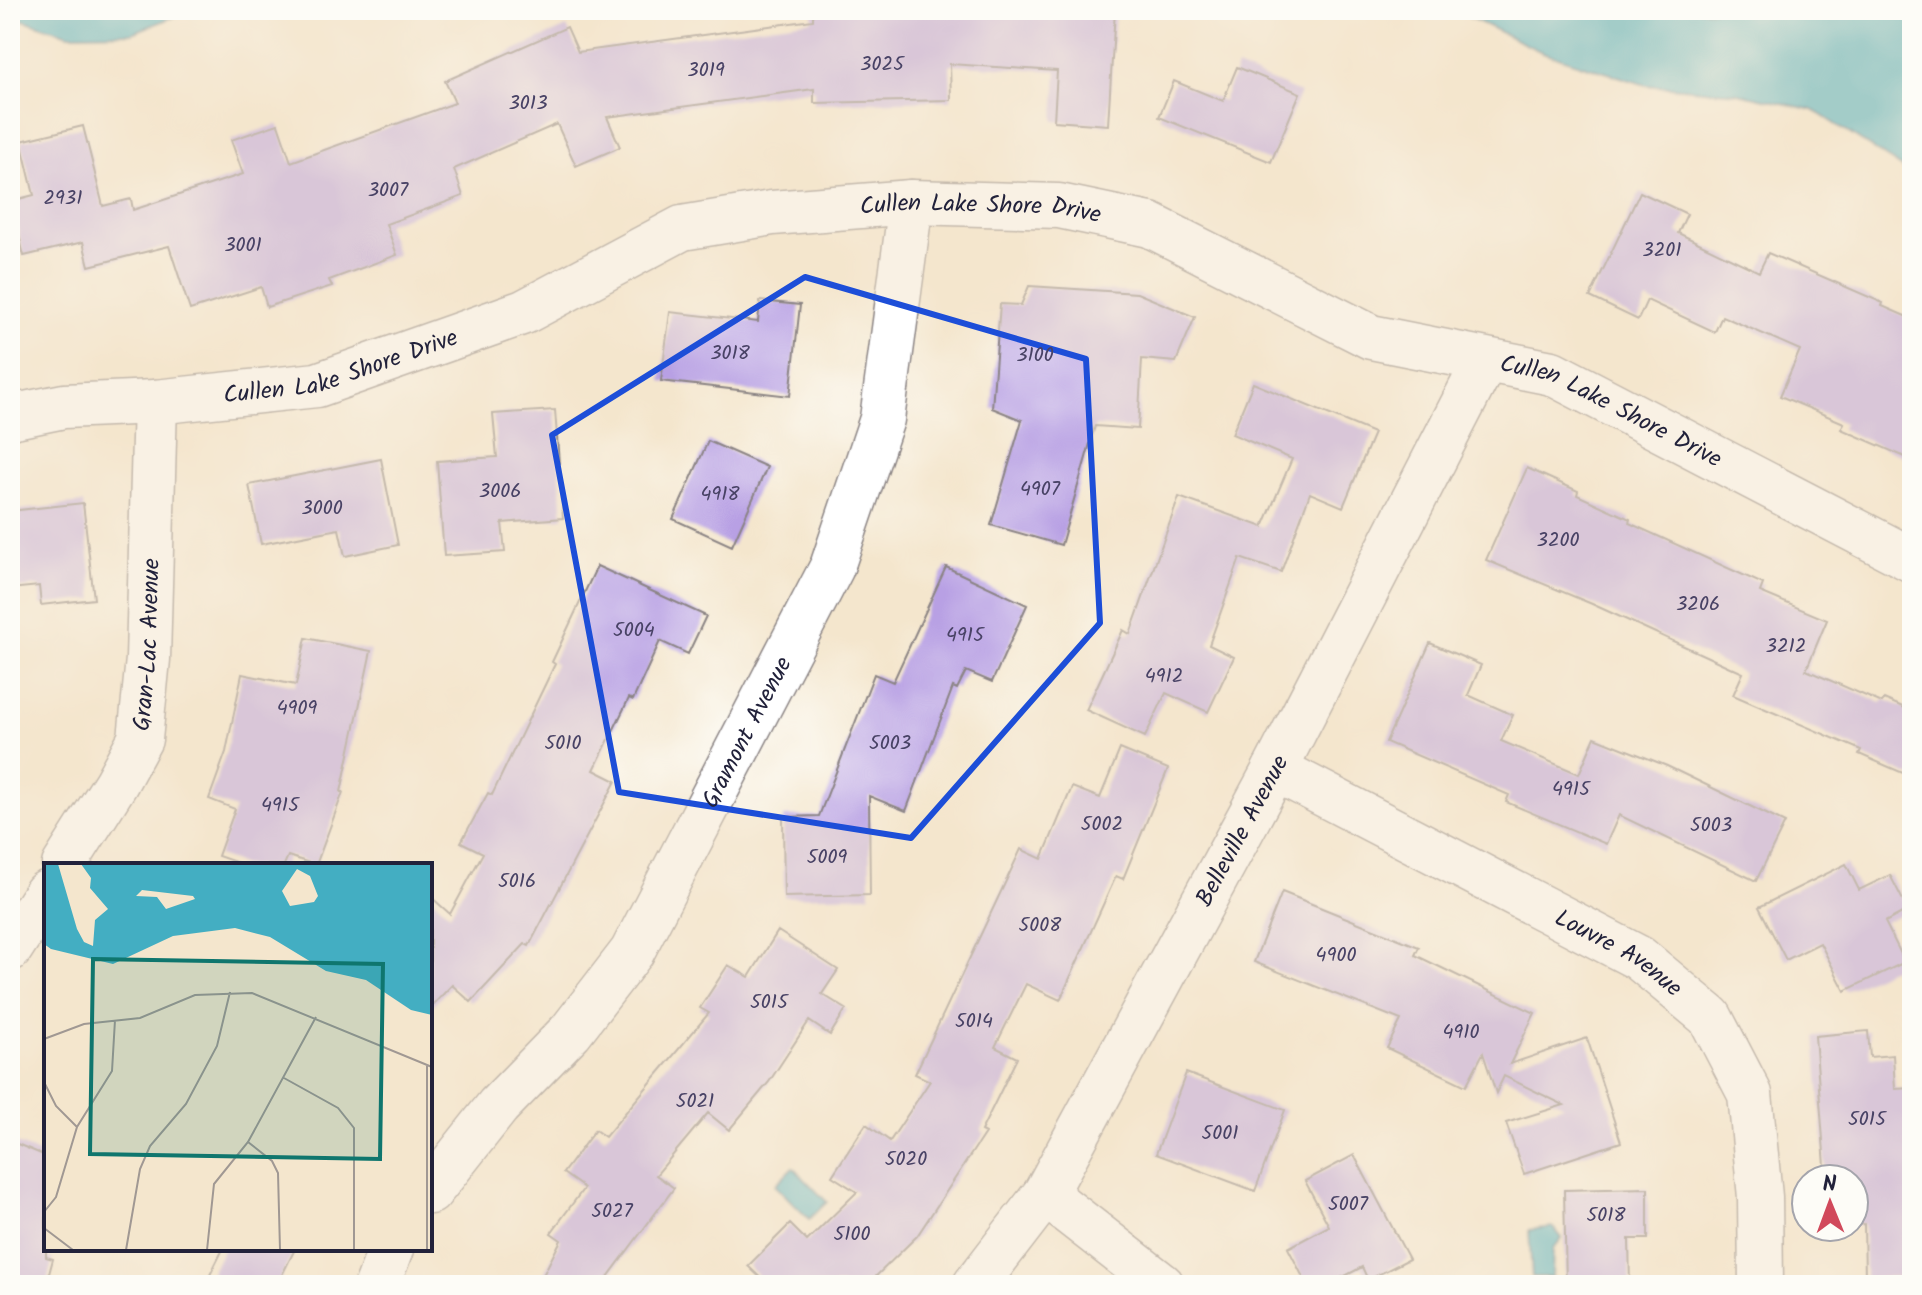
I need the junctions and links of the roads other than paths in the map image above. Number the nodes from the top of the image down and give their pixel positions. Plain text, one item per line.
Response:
1 (911, 202) junction
2 (1485, 361) junction
3 (155, 402) junction
4 (10, 417) edge
5 (1912, 560) edge
6 (1275, 769) junction
7 (65, 863) edge
8 (44, 896) edge
9 (10, 949) edge
10 (432, 1189) edge
11 (1045, 1194) junction
12 (390, 1251) edge
13 (377, 1285) edge
14 (975, 1285) edge
15 (1162, 1285) edge
16 (1761, 1285) edge

1 - 2 street, Cullen Lake Shore Drive
1 - 3 street, Cullen Lake Shore Drive
1 - 10 street, Gramont Avenue
2 - 5 street, Cullen Lake Shore Drive
2 - 6 street, Belleville Avenue
3 - 4 street, Cullen Lake Shore Drive
3 - 7 street, Gran-Lac Avenue
6 - 11 street, Belleville Avenue
6 - 16 street, Louvre Avenue
8 - 9 street
11 - 14 street, Belleville Avenue
11 - 15 street
12 - 13 street

